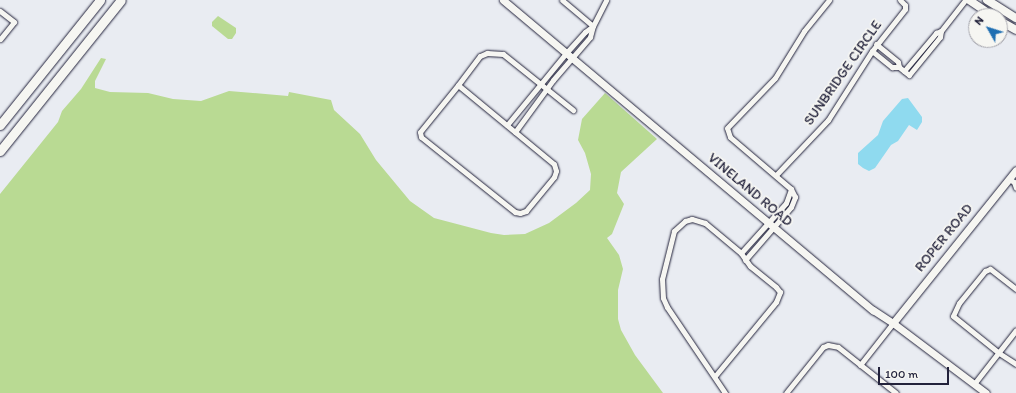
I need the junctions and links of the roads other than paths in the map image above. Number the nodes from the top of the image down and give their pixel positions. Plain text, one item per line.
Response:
1 (100, 0) edge
2 (121, 0) edge
3 (503, 0) edge
4 (562, 0) edge
5 (606, 0) edge
6 (829, 0) edge
7 (900, 0) edge
8 (965, 0) edge
9 (969, 0) edge
10 (987, 0) edge
11 (981, 8) edge
12 (0, 11) edge
13 (1016, 18) edge
14 (593, 26) junction
15 (581, 36) junction
16 (0, 39) edge
17 (587, 41) junction
18 (876, 44) junction
19 (872, 51) junction
20 (570, 55) junction
21 (899, 67) junction
22 (551, 72) junction
23 (556, 76) junction
24 (541, 84) junction
25 (458, 85) junction
26 (548, 89) junction
27 (573, 110) dead end
28 (0, 125) edge
29 (507, 125) junction
30 (515, 132) junction
31 (0, 151) edge
32 (1016, 170) edge
33 (776, 175) junction
34 (1013, 181) edge
35 (1016, 188) edge
36 (792, 190) junction
37 (786, 203) junction
38 (791, 207) junction
39 (771, 224) junction
40 (741, 253) junction
41 (745, 260) junction
42 (1016, 289) edge
43 (894, 323) junction
44 (1016, 330) edge
45 (999, 353) junction
46 (1016, 364) edge
47 (860, 365) junction
48 (715, 376) junction
49 (974, 384) junction
50 (788, 392) edge
51 (725, 393) edge
52 (896, 393) edge
53 (986, 393) edge

1 - 28 highway
2 - 31 highway
3 - 20 main road, VINELAND ROAD
4 - 14 street
5 - 14 street
6 - 33 street
7 - 18 street, SUNBRIDGE CIRCLE
8 - 21 street
9 - 11 main road
10 - 13 main road
12 - 16 street
14 - 15 street
14 - 17 street
15 - 17 street
15 - 20 street
17 - 20 street
18 - 19 street, SUNBRIDGE CIRCLE
18 - 21 street
19 - 21 street
19 - 33 street, SUNBRIDGE CIRCLE
20 - 22 street
20 - 23 street
20 - 39 main road, VINELAND ROAD
22 - 23 street
22 - 24 street
23 - 26 street
24 - 25 street
24 - 26 street
24 - 29 street
25 - 29 street
25 - 30 street
26 - 27 street
26 - 30 street
29 - 30 street
32 - 34 main road, ROPER ROAD
33 - 36 street
34 - 35 street
34 - 43 main road, ROPER ROAD
36 - 37 street
36 - 38 street
37 - 38 street
37 - 39 street
38 - 39 street
39 - 40 street
39 - 41 street
39 - 43 main road, VINELAND ROAD
40 - 41 street
40 - 48 street
41 - 48 street
42 - 45 street
43 - 47 street
43 - 49 main road, VINELAND ROAD
44 - 45 street
45 - 46 street
45 - 49 street
47 - 50 street
47 - 52 street
48 - 51 street
49 - 53 main road, VINELAND ROAD

